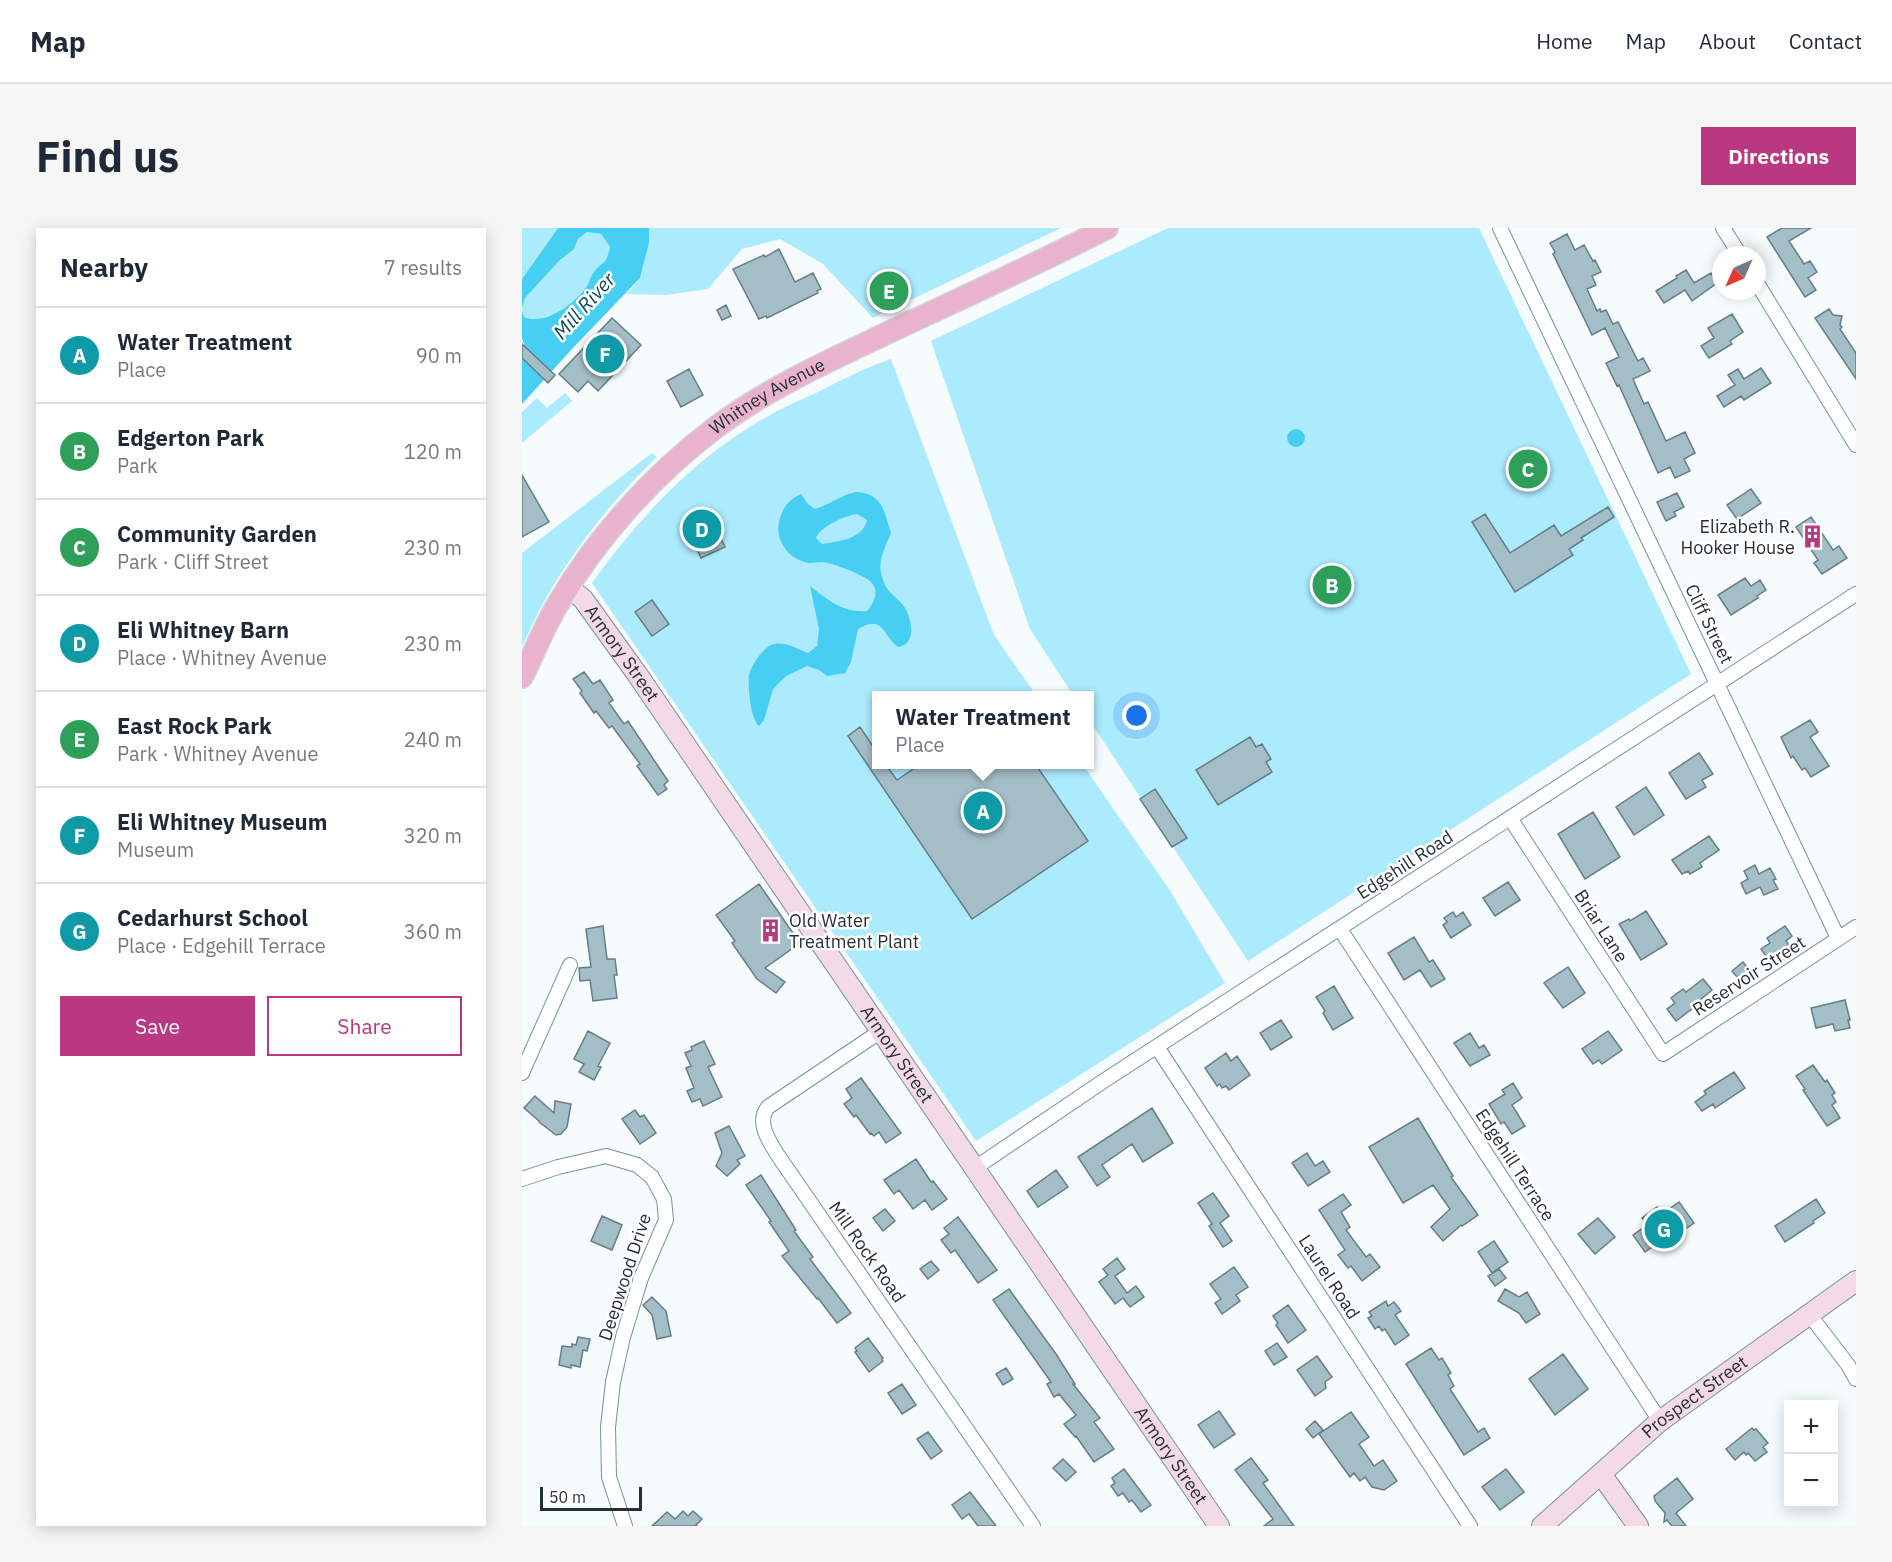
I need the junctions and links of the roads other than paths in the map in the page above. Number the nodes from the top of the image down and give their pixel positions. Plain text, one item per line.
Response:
1 (1500, 228) edge
2 (1723, 228) edge
3 (1102, 229) edge
4 (1734, 246) edge
5 (1766, 298) edge
6 (1856, 445) edge
7 (568, 587) junction
8 (1856, 594) edge
9 (522, 677) edge
10 (1718, 683) junction
11 (1510, 818) junction
12 (1856, 927) edge
13 (1340, 929) junction
14 (1838, 938) junction
15 (570, 964) dead end
16 (881, 1031) junction
17 (1157, 1047) junction
18 (1663, 1054) joint
19 (522, 1073) edge
20 (975, 1168) junction
21 (522, 1179) edge
22 (1856, 1281) edge
23 (1809, 1314) junction
24 (1856, 1379) edge
25 (1660, 1421) junction
26 (1601, 1474) junction
27 (625, 1526) edge
28 (1034, 1526) edge
29 (1219, 1526) edge
30 (1470, 1526) edge
31 (1542, 1526) edge
32 (1638, 1526) edge

1 - 10 street, Cliff Street
2 - 4 street
3 - 7 main road, Whitney Avenue
5 - 6 street
7 - 9 main road, Whitney Avenue
7 - 16 main road, Armory Street
8 - 10 street, Edgehill Road
10 - 11 street, Edgehill Road
10 - 14 street, Cliff Street
11 - 13 street, Edgehill Road
11 - 18 street, Briar Lane
12 - 14 street, Reservoir Street
13 - 17 street, Edgehill Road
13 - 25 street, Edgehill Terrace
14 - 18 street, Reservoir Street
15 - 19 street
16 - 20 main road, Armory Street
16 - 28 street, Mill Rock Road
17 - 20 street, Edgehill Road
17 - 30 street, Laurel Road
20 - 29 main road, Armory Street
21 - 27 street, Deepwood Drive
22 - 23 main road, Prospect Street
23 - 24 street
23 - 25 main road, Prospect Street
25 - 26 main road, Prospect Street
26 - 31 main road, Prospect Street
26 - 32 main road

